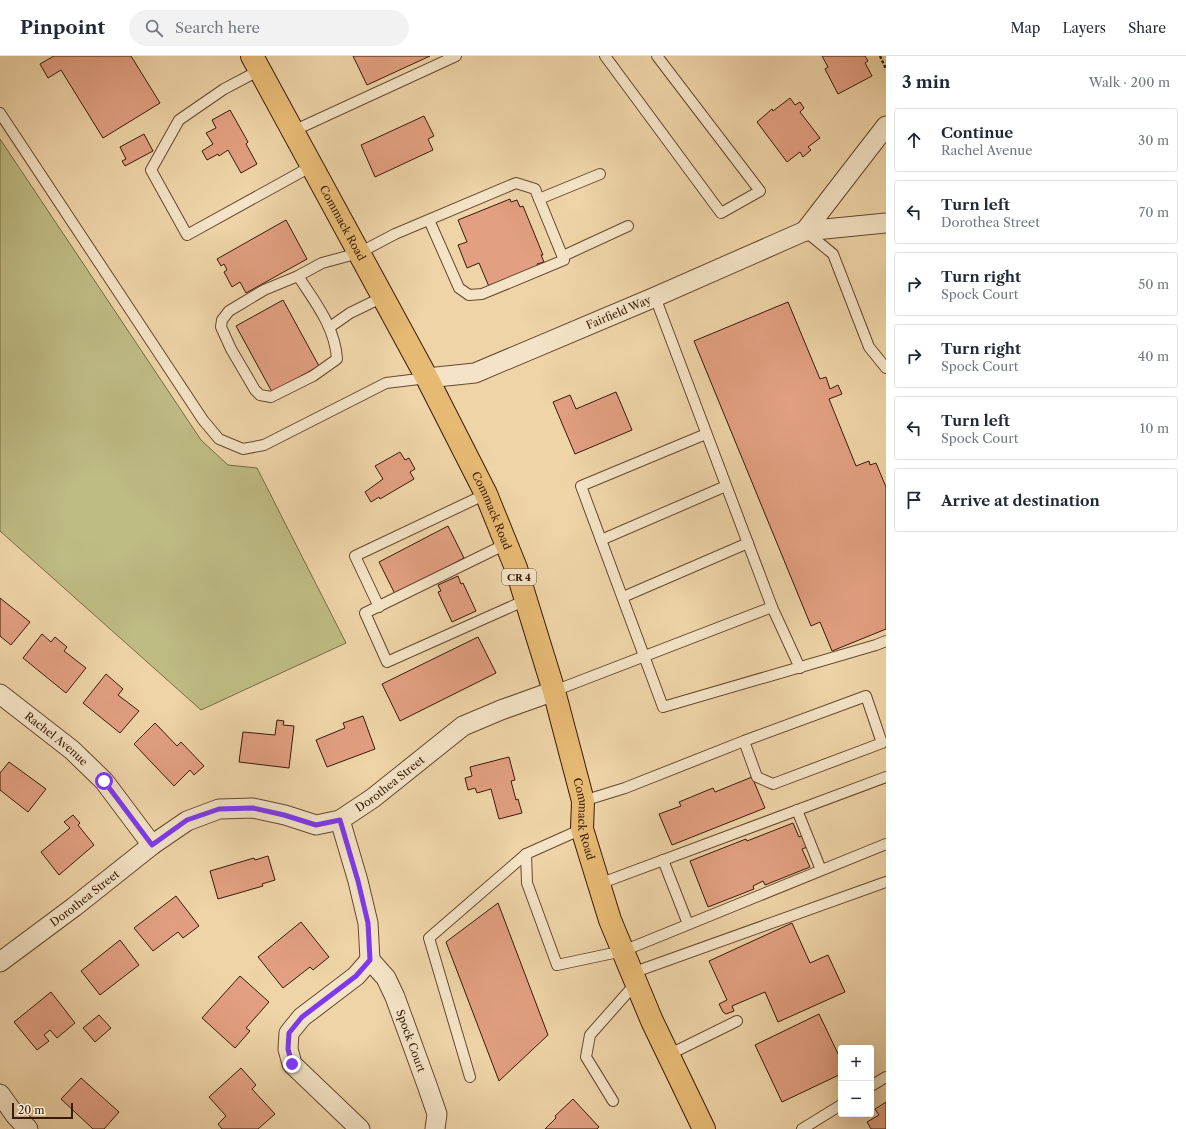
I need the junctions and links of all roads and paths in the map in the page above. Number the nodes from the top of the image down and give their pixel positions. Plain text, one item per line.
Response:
1 (456, 56) edge
2 (605, 56) edge
3 (657, 56) edge
4 (880, 56) edge
5 (256, 63) edge
6 (886, 69) edge
7 (0, 113) edge
8 (293, 131) junction
9 (882, 137) edge
10 (312, 166) junction
11 (600, 174) dead end
12 (539, 199) junction
13 (429, 220) junction
14 (886, 223) edge
15 (628, 226) dead end
16 (805, 232) junction
17 (359, 252) junction
18 (563, 256) junction
19 (298, 276) junction
20 (383, 297) junction
21 (655, 297) junction
22 (330, 327) junction
23 (886, 368) edge
24 (427, 378) junction
25 (706, 434) junction
26 (726, 486) junction
27 (486, 494) junction
28 (602, 540) junction
29 (748, 543) junction
30 (506, 544) junction
31 (623, 597) junction
32 (526, 600) junction
33 (379, 606) junction
34 (772, 607) junction
35 (886, 641) edge
36 (645, 656) junction
37 (800, 668) junction
38 (554, 692) junction
39 (0, 694) edge
40 (744, 741) junction
41 (886, 777) edge
42 (584, 801) junction
43 (797, 810) junction
44 (340, 820) junction
45 (582, 830) junction
46 (886, 844) edge
47 (152, 845) junction
48 (526, 854) junction
49 (663, 860) junction
50 (821, 870) junction
51 (886, 882) edge
52 (599, 884) junction
53 (688, 924) junction
54 (623, 951) junction
55 (370, 960) junction
56 (0, 962) edge
57 (634, 978) junction
58 (737, 1021) dead end
59 (668, 1055) junction
60 (470, 1077) dead end
61 (886, 1077) edge
62 (874, 1084) edge
63 (0, 1094) edge
64 (613, 1101) dead end
65 (838, 1107) edge
66 (28, 1129) edge
67 (360, 1129) edge
68 (435, 1129) edge
69 (704, 1129) edge
70 (802, 1129) edge

1 - 8 lane
2 - 3 lane
4 - 6 path
5 - 8 main road, Commack Road / CR 4
5 - 10 lane
7 - 24 lane
8 - 10 main road, Commack Road / CR 4
9 - 16 street, Fairfield Way
10 - 17 main road, Commack Road / CR 4
11 - 12 lane
12 - 13 lane
12 - 18 lane
13 - 17 lane
13 - 18 lane
14 - 16 street, Fairfield Way
15 - 18 lane
16 - 21 street, Fairfield Way
16 - 23 lane
17 - 19 lane
17 - 20 main road, Commack Road / CR 4
19 - 22 lane
19 - 22 lane
20 - 22 lane
20 - 24 main road, Commack Road / CR 4
21 - 24 street, Fairfield Way
21 - 25 lane
24 - 27 main road, Commack Road / CR 4
25 - 26 lane
25 - 28 lane
26 - 28 lane
26 - 29 lane
27 - 30 main road, Commack Road / CR 4
27 - 33 lane
28 - 31 lane
29 - 31 lane
29 - 34 lane
30 - 32 main road, Commack Road / CR 4
30 - 33 lane
31 - 36 lane
32 - 33 lane
32 - 38 main road, Commack Road / CR 4
34 - 36 lane
34 - 37 lane
35 - 37 lane
36 - 37 lane
36 - 38 lane
38 - 42 main road, Commack Road / CR 4
38 - 44 street, Dorothea Street
39 - 47 street, Rachel Avenue
40 - 40 lane
40 - 42 lane
41 - 43 lane
42 - 45 main road, Commack Road / CR 4
43 - 49 lane
43 - 50 lane
44 - 47 street, Dorothea Street
44 - 55 street
45 - 48 lane
45 - 52 main road, Commack Road / CR 4
46 - 50 lane
47 - 56 street, Dorothea Street
48 - 54 lane
48 - 60 lane
49 - 52 lane
49 - 53 lane
50 - 53 lane
51 - 57 lane
52 - 54 main road, Commack Road / CR 4
53 - 54 lane
54 - 57 main road, Commack Road / CR 4
55 - 67 street
55 - 68 street, Spock Court
57 - 59 main road, Commack Road / CR 4
57 - 64 lane
58 - 59 lane
59 - 69 main road, Commack Road / CR 4
61 - 62 lane
63 - 66 street
65 - 70 lane

